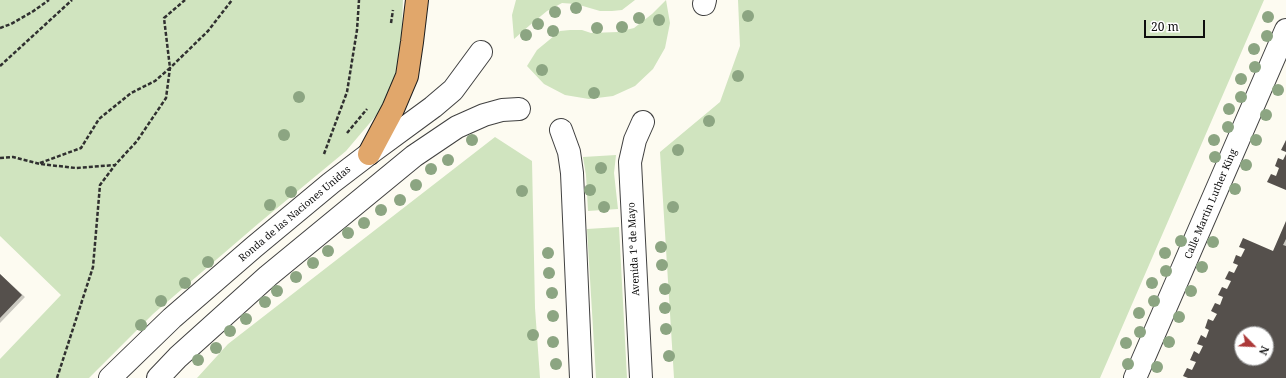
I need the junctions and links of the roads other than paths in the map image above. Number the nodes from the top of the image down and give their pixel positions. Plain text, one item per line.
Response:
1 (417, 0) edge
2 (1286, 30) edge
3 (481, 52) dead end
4 (519, 109) dead end
5 (643, 122) dead end
6 (562, 130) dead end
7 (369, 154) junction
8 (110, 378) edge
9 (158, 378) edge
10 (582, 378) edge
11 (641, 378) edge
12 (1135, 378) edge

1 - 7 highway
2 - 12 street, Calle Martin Luther King
3 - 7 street, Ronda de las Naciones Unidas
4 - 9 street
5 - 11 street, Avenida 1º de Mayo
6 - 10 street
7 - 8 street, Ronda de las Naciones Unidas

